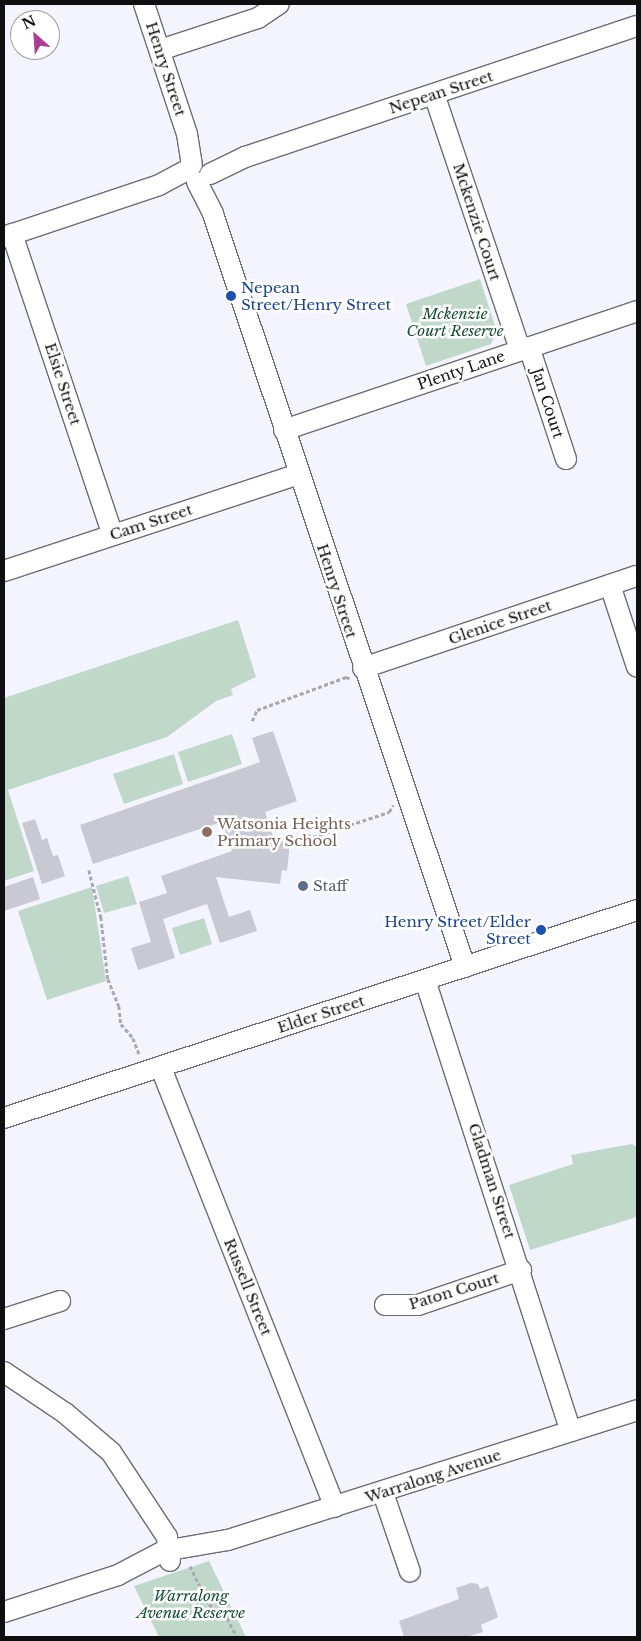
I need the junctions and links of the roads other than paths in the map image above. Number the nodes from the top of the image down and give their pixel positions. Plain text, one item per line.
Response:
1 (144, 4) edge
2 (279, 4) edge
3 (637, 26) edge
4 (160, 50) junction
5 (434, 94) junction
6 (199, 172) junction
7 (8, 235) edge
8 (637, 311) edge
9 (524, 349) junction
10 (284, 430) junction
11 (566, 459) dead end
12 (299, 474) junction
13 (113, 535) junction
14 (4, 571) edge
15 (637, 576) edge
16 (610, 585) junction
17 (637, 668) edge
18 (360, 675) junction
19 (637, 910) edge
20 (465, 967) junction
21 (425, 980) junction
22 (161, 1068) junction
23 (4, 1118) edge
24 (521, 1270) junction
25 (60, 1301) dead end
26 (385, 1305) dead end
27 (4, 1319) edge
28 (4, 1372) edge
29 (637, 1410) edge
30 (575, 1430) junction
31 (383, 1492) junction
32 (335, 1507) junction
33 (168, 1554) junction
34 (410, 1572) dead end
35 (4, 1612) edge

1 - 4 street, Henry Street
2 - 4 street
3 - 5 street, Nepean Street
4 - 6 street, Henry Street
5 - 6 street, Nepean Street
5 - 9 street, Mckenzie Court
6 - 7 street, Nepean Street
6 - 10 street, Henry Street
7 - 13 street, Elsie Street
8 - 9 street, Plenty Lane
9 - 10 street, Plenty Lane
9 - 11 street, Jan Court
10 - 12 street, Henry Street
12 - 13 street, Cam Street
12 - 18 street, Henry Street
13 - 14 street, Cam Street
15 - 16 street, Glenice Street
16 - 17 street
16 - 18 street, Glenice Street
18 - 20 street, Henry Street
19 - 20 street, Elder Street
20 - 21 street, Elder Street
21 - 22 street, Elder Street
21 - 24 street, Gladman Street
22 - 23 street, Elder Street
22 - 32 street, Russell Street
24 - 26 street, Paton Court
24 - 30 street, Gladman Street
25 - 27 street
28 - 33 street
29 - 30 street, Warralong Avenue
30 - 31 street, Warralong Avenue
31 - 32 street, Warralong Avenue
31 - 34 street
32 - 33 street, Warralong Avenue
33 - 35 street, Warralong Avenue

